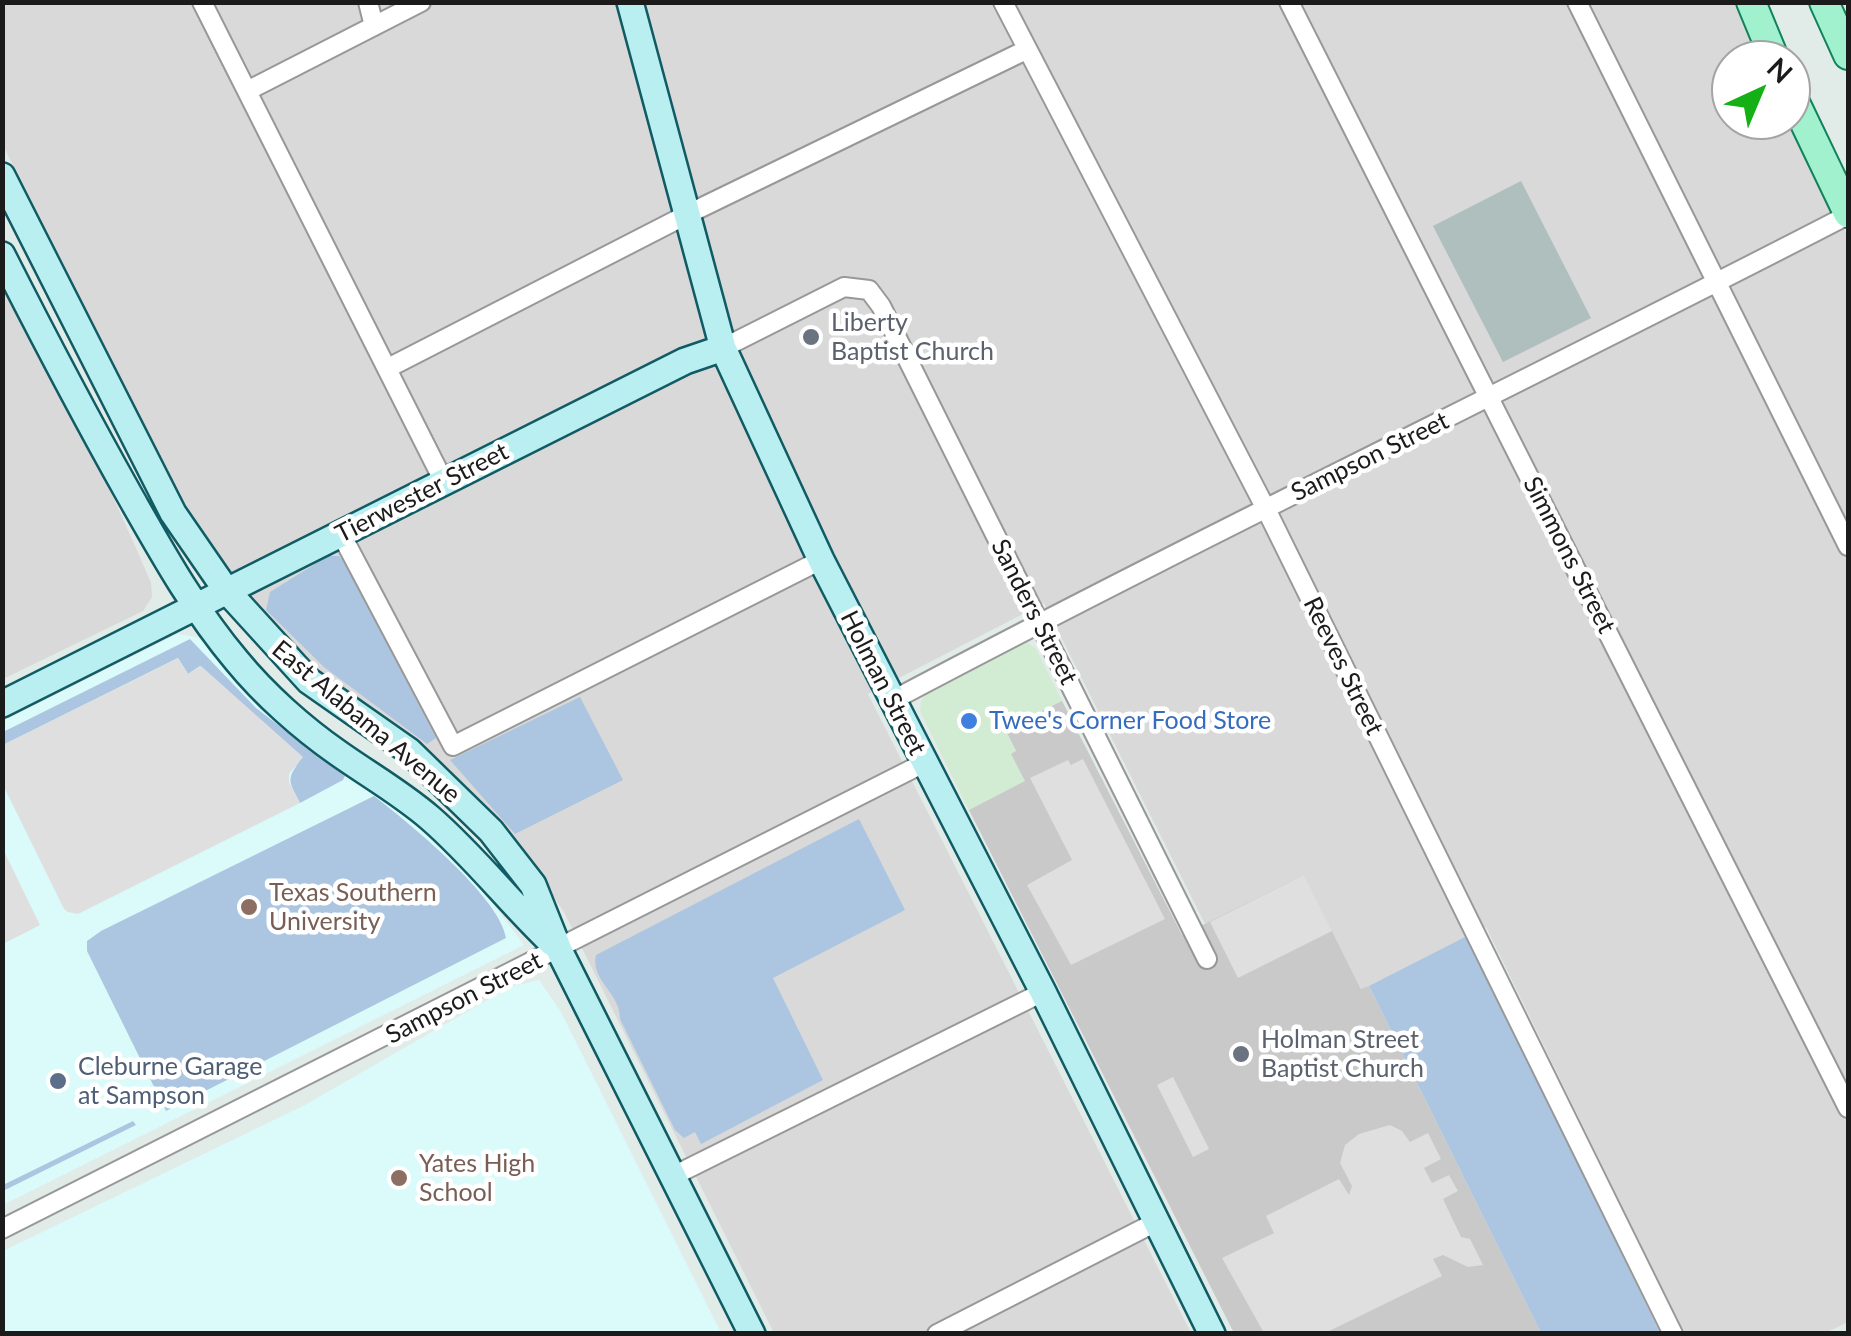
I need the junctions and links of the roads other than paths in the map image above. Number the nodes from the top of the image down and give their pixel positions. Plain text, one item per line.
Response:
1 (202, 2) edge
2 (368, 2) edge
3 (421, 2) edge
4 (630, 2) edge
5 (1003, 2) edge
6 (1290, 2) edge
7 (1577, 2) edge
8 (1750, 2) edge
9 (1824, 2) edge
10 (374, 26) junction
11 (1766, 40) edge
12 (1026, 50) junction
13 (1848, 56) edge
14 (246, 91) junction
15 (1811, 136) edge
16 (2, 176) edge
17 (688, 214) junction
18 (1848, 214) edge
19 (2, 254) edge
20 (1716, 284) junction
21 (844, 287) joint
22 (723, 348) junction
23 (388, 368) junction
24 (1490, 399) junction
25 (444, 482) junction
26 (1266, 509) junction
27 (342, 534) junction
28 (1848, 546) edge
29 (822, 560) junction
30 (226, 590) junction
31 (193, 606) junction
32 (1039, 623) junction
33 (893, 700) junction
34 (2, 704) edge
35 (924, 763) junction
36 (559, 950) junction
37 (1207, 958) dead end
38 (1043, 992) junction
39 (1840, 1072) edge
40 (1848, 1108) edge
41 (671, 1177) junction
42 (1156, 1222) junction
43 (2, 1228) edge
44 (752, 1334) edge
45 (937, 1334) edge
46 (1212, 1334) edge
47 (1673, 1334) edge

1 - 14 street
2 - 10 street
3 - 10 street
4 - 17 street, Holman Street
5 - 12 street, Reeves Street
6 - 24 street, Simmons Street
7 - 20 street
8 - 11 main road
9 - 13 main road
10 - 14 street
12 - 17 street
12 - 26 street, Reeves Street
14 - 23 street
15 - 18 main road
16 - 30 street, East Alabama Avenue
17 - 22 street, Holman Street
17 - 23 street
18 - 20 street, Sampson Street
19 - 31 street, East Alabama Avenue
20 - 24 street, Sampson Street
20 - 28 street
21 - 22 street, Tierwester Street
21 - 32 street, Sanders Street
22 - 25 street, Tierwester Street
22 - 29 street, Holman Street
23 - 25 street
24 - 26 street, Sampson Street
24 - 39 street, Simmons Street
25 - 27 street, Tierwester Street
26 - 32 street, Sampson Street
26 - 47 street, Reeves Street
27 - 29 street
27 - 30 street, Tierwester Street
29 - 33 street, Holman Street
30 - 31 street, Tierwester Street
30 - 36 street, East Alabama Avenue
31 - 34 street, Tierwester Street
31 - 36 street, East Alabama Avenue
32 - 33 street, Sampson Street
32 - 37 street, Sanders Street
33 - 35 street, Holman Street
35 - 36 street, Sampson Street
35 - 38 street, Holman Street
36 - 41 street, East Alabama Avenue
36 - 43 street, Sampson Street
38 - 41 street
38 - 42 street, Holman Street
39 - 40 street, Simmons Street
41 - 44 street, East Alabama Avenue
42 - 45 street
42 - 46 street, Holman Street

